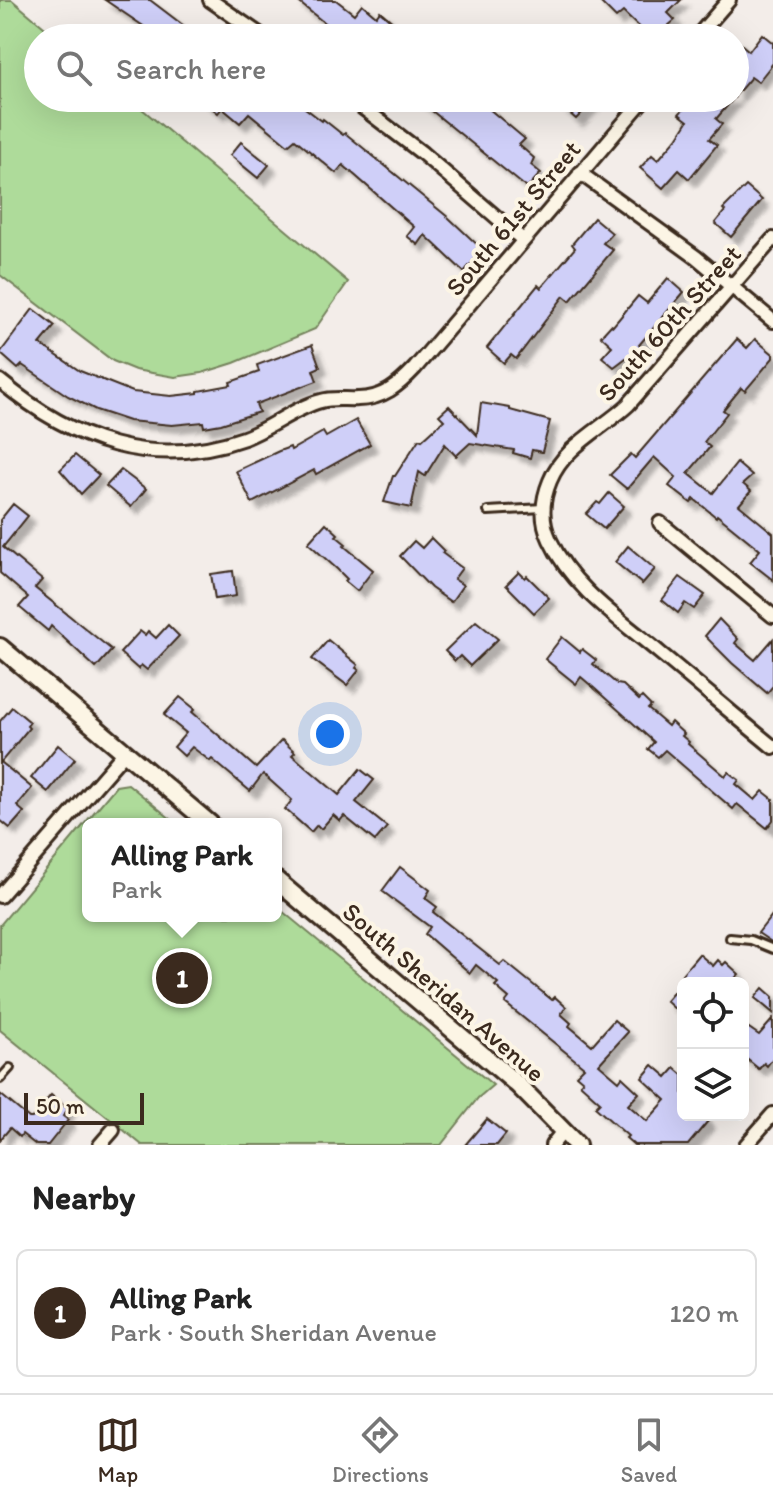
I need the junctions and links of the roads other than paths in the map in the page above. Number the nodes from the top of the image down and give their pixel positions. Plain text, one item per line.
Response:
1 (210, 0) edge
2 (729, 0) edge
3 (245, 24) edge
4 (708, 24) edge
5 (368, 112) edge
6 (633, 112) edge
7 (580, 173) junction
8 (773, 239) edge
9 (523, 240) junction
10 (732, 286) junction
11 (773, 321) edge
12 (0, 381) edge
13 (543, 508) junction
14 (488, 511) dead end
15 (660, 523) dead end
16 (773, 616) edge
17 (0, 647) edge
18 (772, 743) edge
19 (125, 752) junction
20 (203, 818) edge
21 (282, 885) edge
22 (0, 896) edge
23 (730, 938) dead end
24 (773, 949) edge
25 (10, 1068) dead end
26 (0, 1079) edge
27 (773, 1114) edge
28 (113, 1130) dead end
29 (564, 1130) junction
30 (100, 1145) edge
31 (552, 1145) edge
32 (577, 1145) edge
33 (746, 1145) edge

1 - 3 street
2 - 4 street
5 - 9 street
6 - 7 street, South 61st Street
7 - 9 street, South 61st Street
7 - 10 street
8 - 10 street, South 60th Street
9 - 12 street, South 61st Street
10 - 11 street
10 - 13 street, South 60th Street
13 - 14 lane
13 - 18 street
15 - 16 street
17 - 19 street
19 - 20 street
19 - 22 street
21 - 29 street, South Sheridan Avenue
23 - 24 lane
25 - 26 lane
27 - 33 street
28 - 30 street
29 - 31 street
29 - 32 street, South Sheridan Avenue

